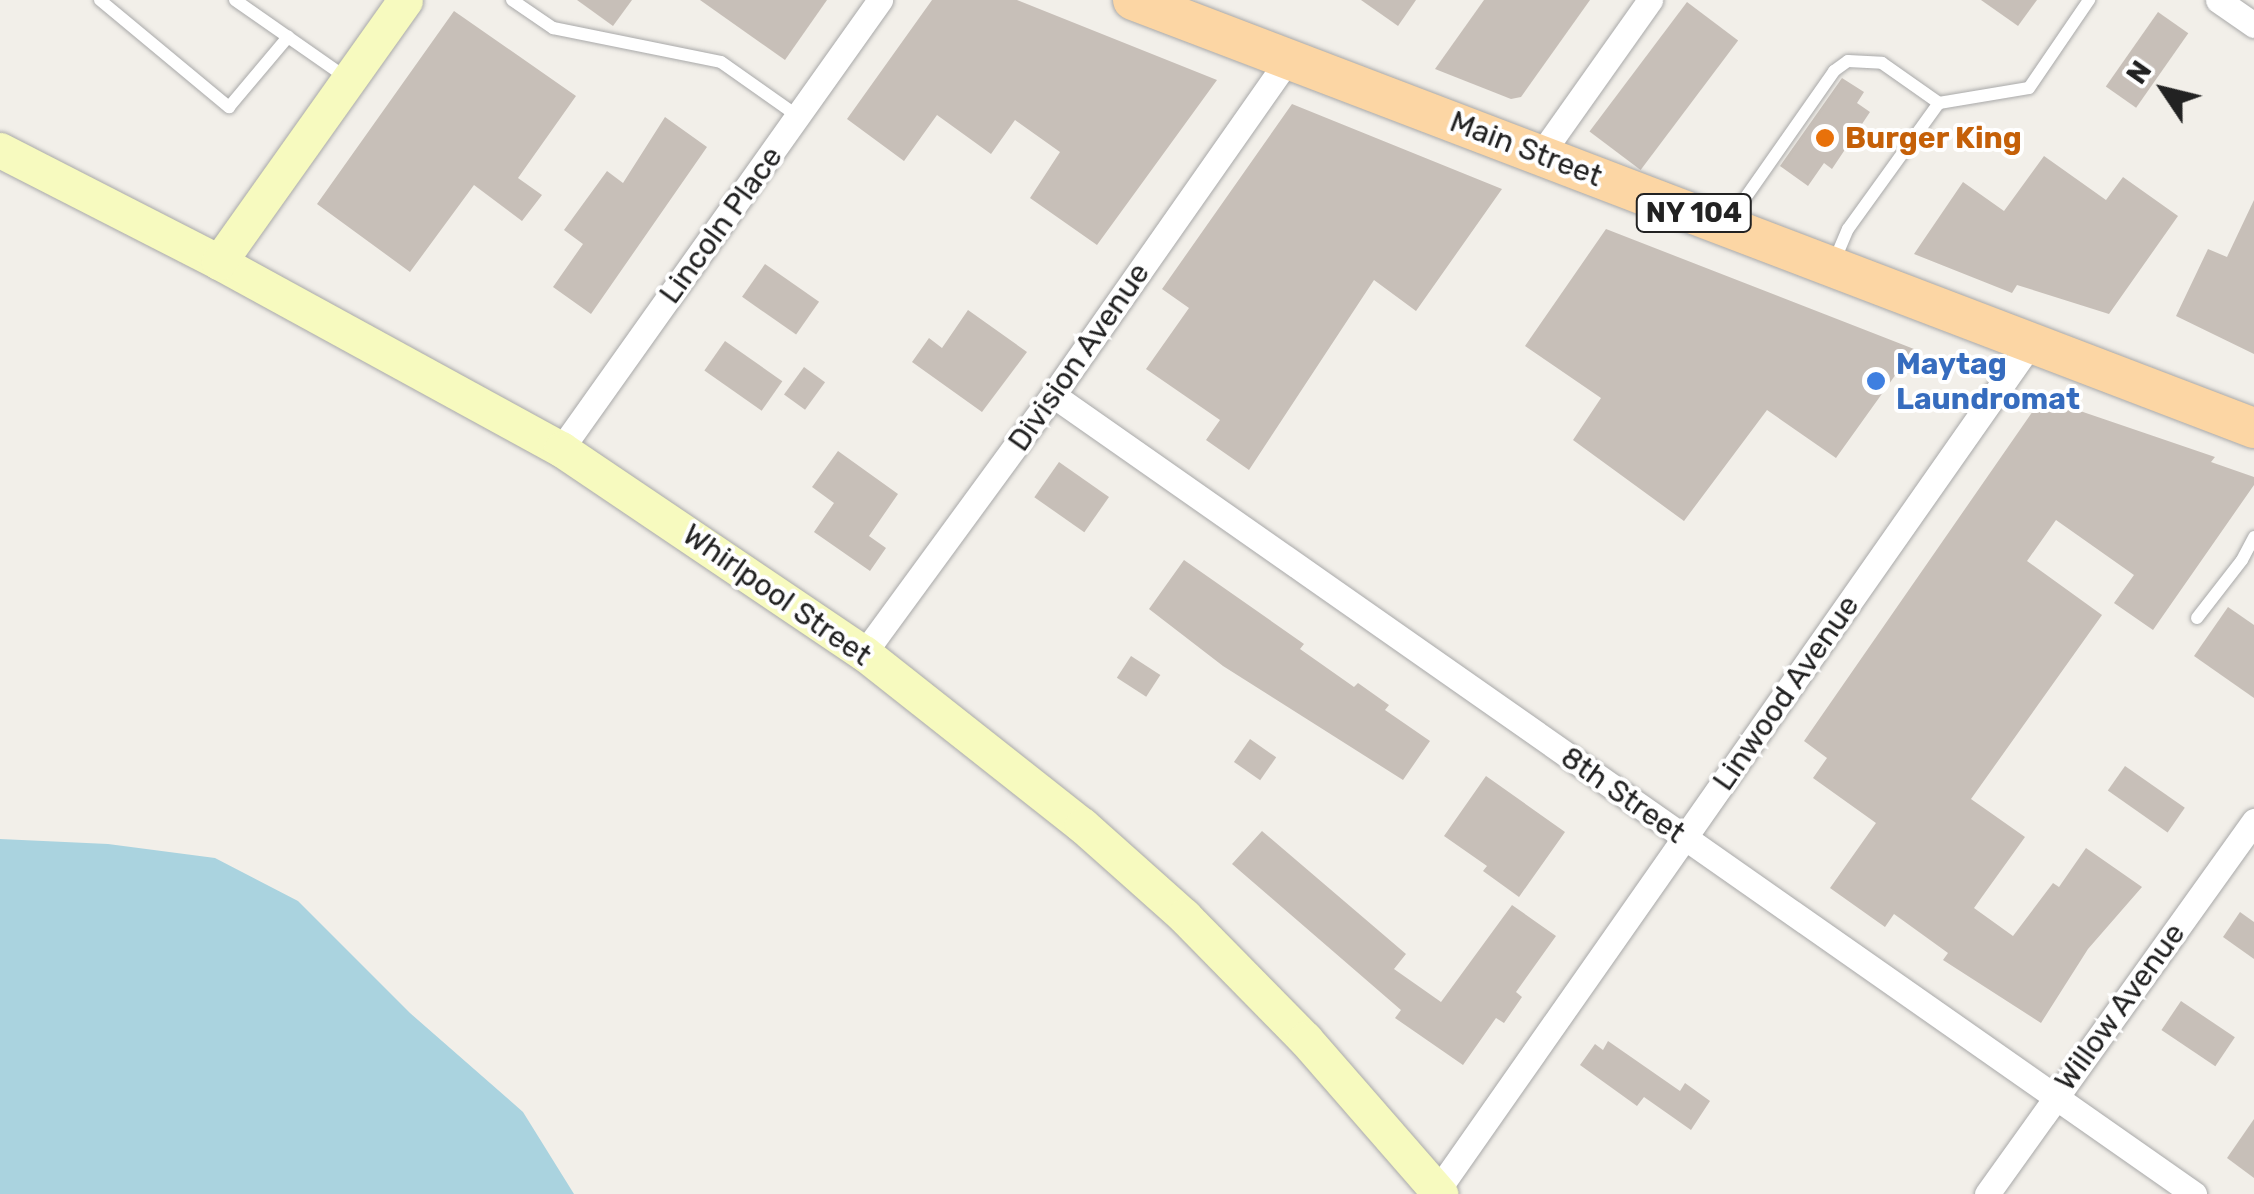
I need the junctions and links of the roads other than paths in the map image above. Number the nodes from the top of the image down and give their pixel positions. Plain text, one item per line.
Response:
1 (100, 0) edge
2 (235, 0) edge
3 (405, 0) edge
4 (512, 0) edge
5 (880, 0) edge
6 (1133, 0) edge
7 (1650, 0) edge
8 (2090, 0) edge
9 (2218, 0) edge
10 (2254, 25) edge
11 (288, 37) junction
12 (1289, 58) junction
13 (348, 80) junction
14 (1939, 103) junction
15 (799, 116) junction
16 (0, 150) edge
17 (1540, 154) junction
18 (1726, 226) junction
19 (219, 262) junction
20 (1832, 267) junction
21 (2032, 343) junction
22 (1053, 395) junction
23 (2254, 428) edge
24 (561, 449) junction
25 (2254, 537) edge
26 (2248, 565) edge
27 (2197, 618) dead end
28 (864, 653) junction
29 (2254, 821) edge
30 (1684, 838) junction
31 (2055, 1098) junction
32 (1439, 1192) edge
33 (1987, 1194) edge
34 (2194, 1194) edge

1 - 11 lane
2 - 11 lane
3 - 13 street
4 - 15 lane
5 - 15 street, Lincoln Place
6 - 12 main road, Main Street / NY 104
7 - 17 street
8 - 14 lane
9 - 10 street
11 - 13 lane
12 - 17 main road, Main Street / NY 104
12 - 22 street, Division Avenue
13 - 19 street
14 - 18 lane
14 - 20 lane
15 - 24 street, Lincoln Place
16 - 19 street, Whirlpool Street
17 - 18 main road, Main Street / NY 104
18 - 20 main road, Main Street / NY 104
19 - 24 street, Whirlpool Street
20 - 21 main road, Main Street / NY 104
21 - 23 main road, Main Street / NY 104
21 - 30 street, Linwood Avenue
22 - 28 street, Division Avenue
22 - 30 street, 8th Street
24 - 28 street, Whirlpool Street
25 - 26 lane
26 - 27 lane
28 - 32 street, Whirlpool Street
29 - 31 street, Willow Avenue
30 - 31 street, 8th Street
30 - 32 street, Linwood Avenue
31 - 33 street, Willow Avenue
31 - 34 street, 8th Street

